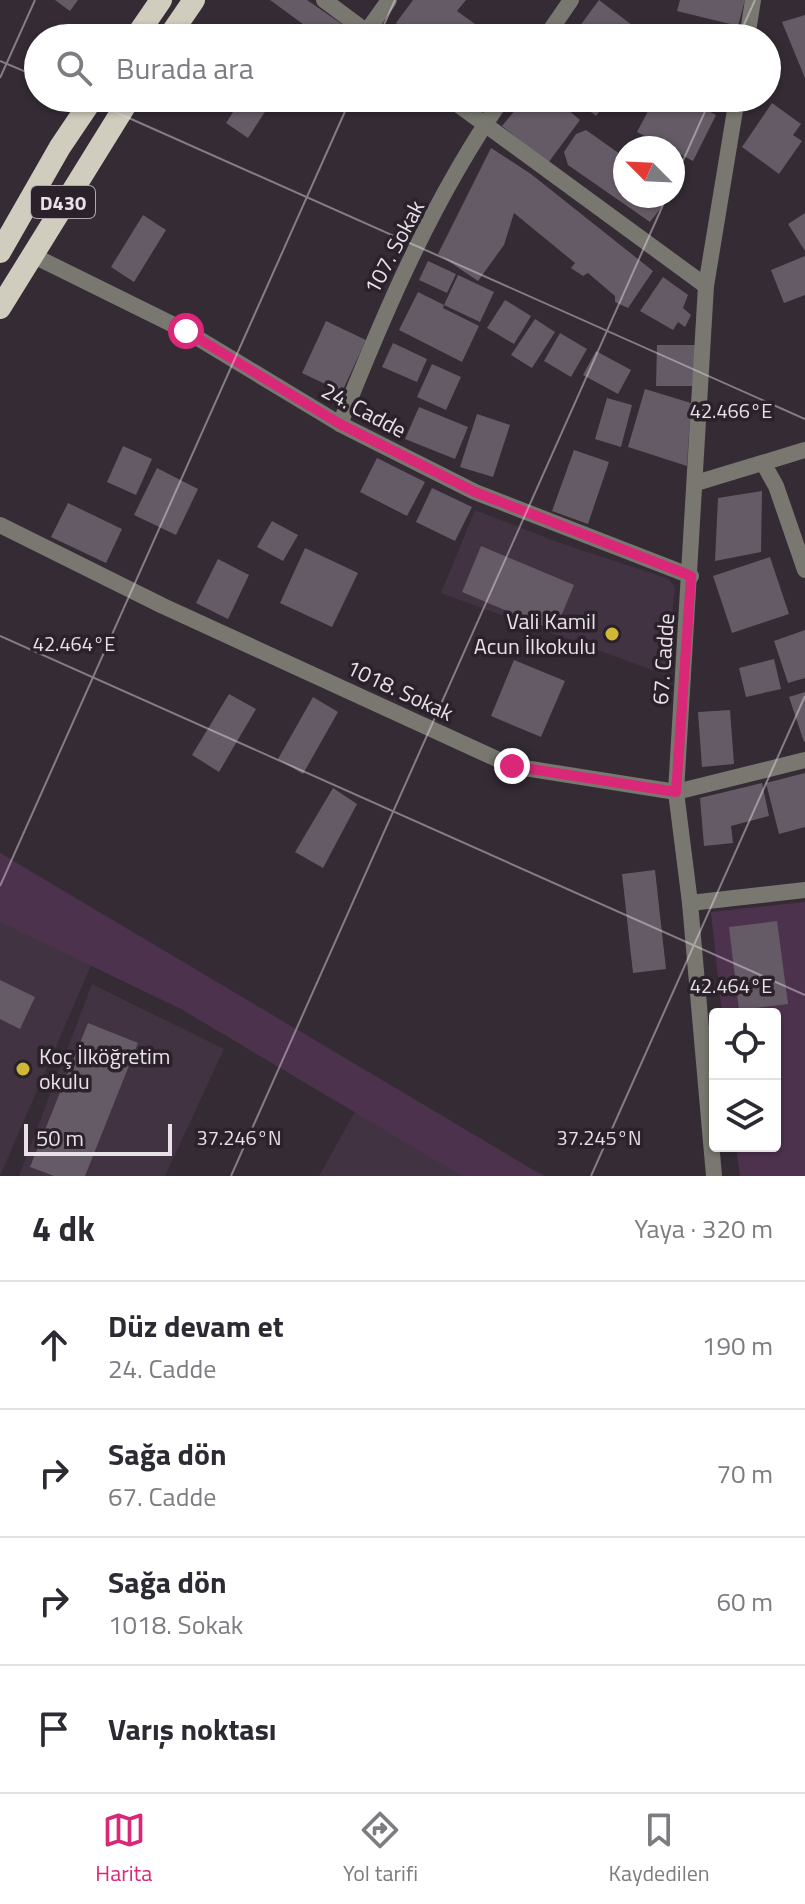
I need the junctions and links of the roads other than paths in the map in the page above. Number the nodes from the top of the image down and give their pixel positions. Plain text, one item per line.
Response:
1 (161, 0) edge
2 (194, 0) edge
3 (324, 0) edge
4 (389, 0) edge
5 (571, 0) edge
6 (753, 0) edge
7 (145, 24) edge
8 (178, 24) edge
9 (356, 24) edge
10 (377, 24) edge
11 (555, 24) edge
12 (749, 24) edge
13 (84, 112) edge
14 (121, 112) edge
15 (466, 112) edge
16 (493, 112) edge
17 (735, 112) edge
18 (483, 126) junction
19 (0, 252) edge
20 (30, 254) junction
21 (706, 286) junction
22 (0, 308) edge
23 (340, 424) junction
24 (805, 450) edge
25 (763, 463) junction
26 (696, 483) junction
27 (0, 525) edge
28 (805, 570) edge
29 (691, 576) junction
30 (805, 760) edge
31 (676, 792) junction
32 (805, 890) edge
33 (690, 903) junction
34 (714, 1176) edge

1 - 7 highway
2 - 8 highway
3 - 9 street
4 - 10 street
5 - 11 street
6 - 12 street
13 - 19 highway, D430
14 - 20 highway, D430
15 - 18 street
16 - 18 street, 107. Sokak
17 - 21 street, 67. Cadde
18 - 21 street
18 - 23 street, 107. Sokak
20 - 22 highway, D430
20 - 23 street, 24. Cadde
21 - 26 street, 67. Cadde
23 - 29 street, 24. Cadde
24 - 25 street
25 - 26 street
25 - 28 street
26 - 29 street, 67. Cadde
27 - 31 street, 1018. Sokak
29 - 31 street, 67. Cadde
30 - 31 street, 1018. Sokak
31 - 33 street, 67. Cadde
32 - 33 street
33 - 34 street, 67. Cadde

